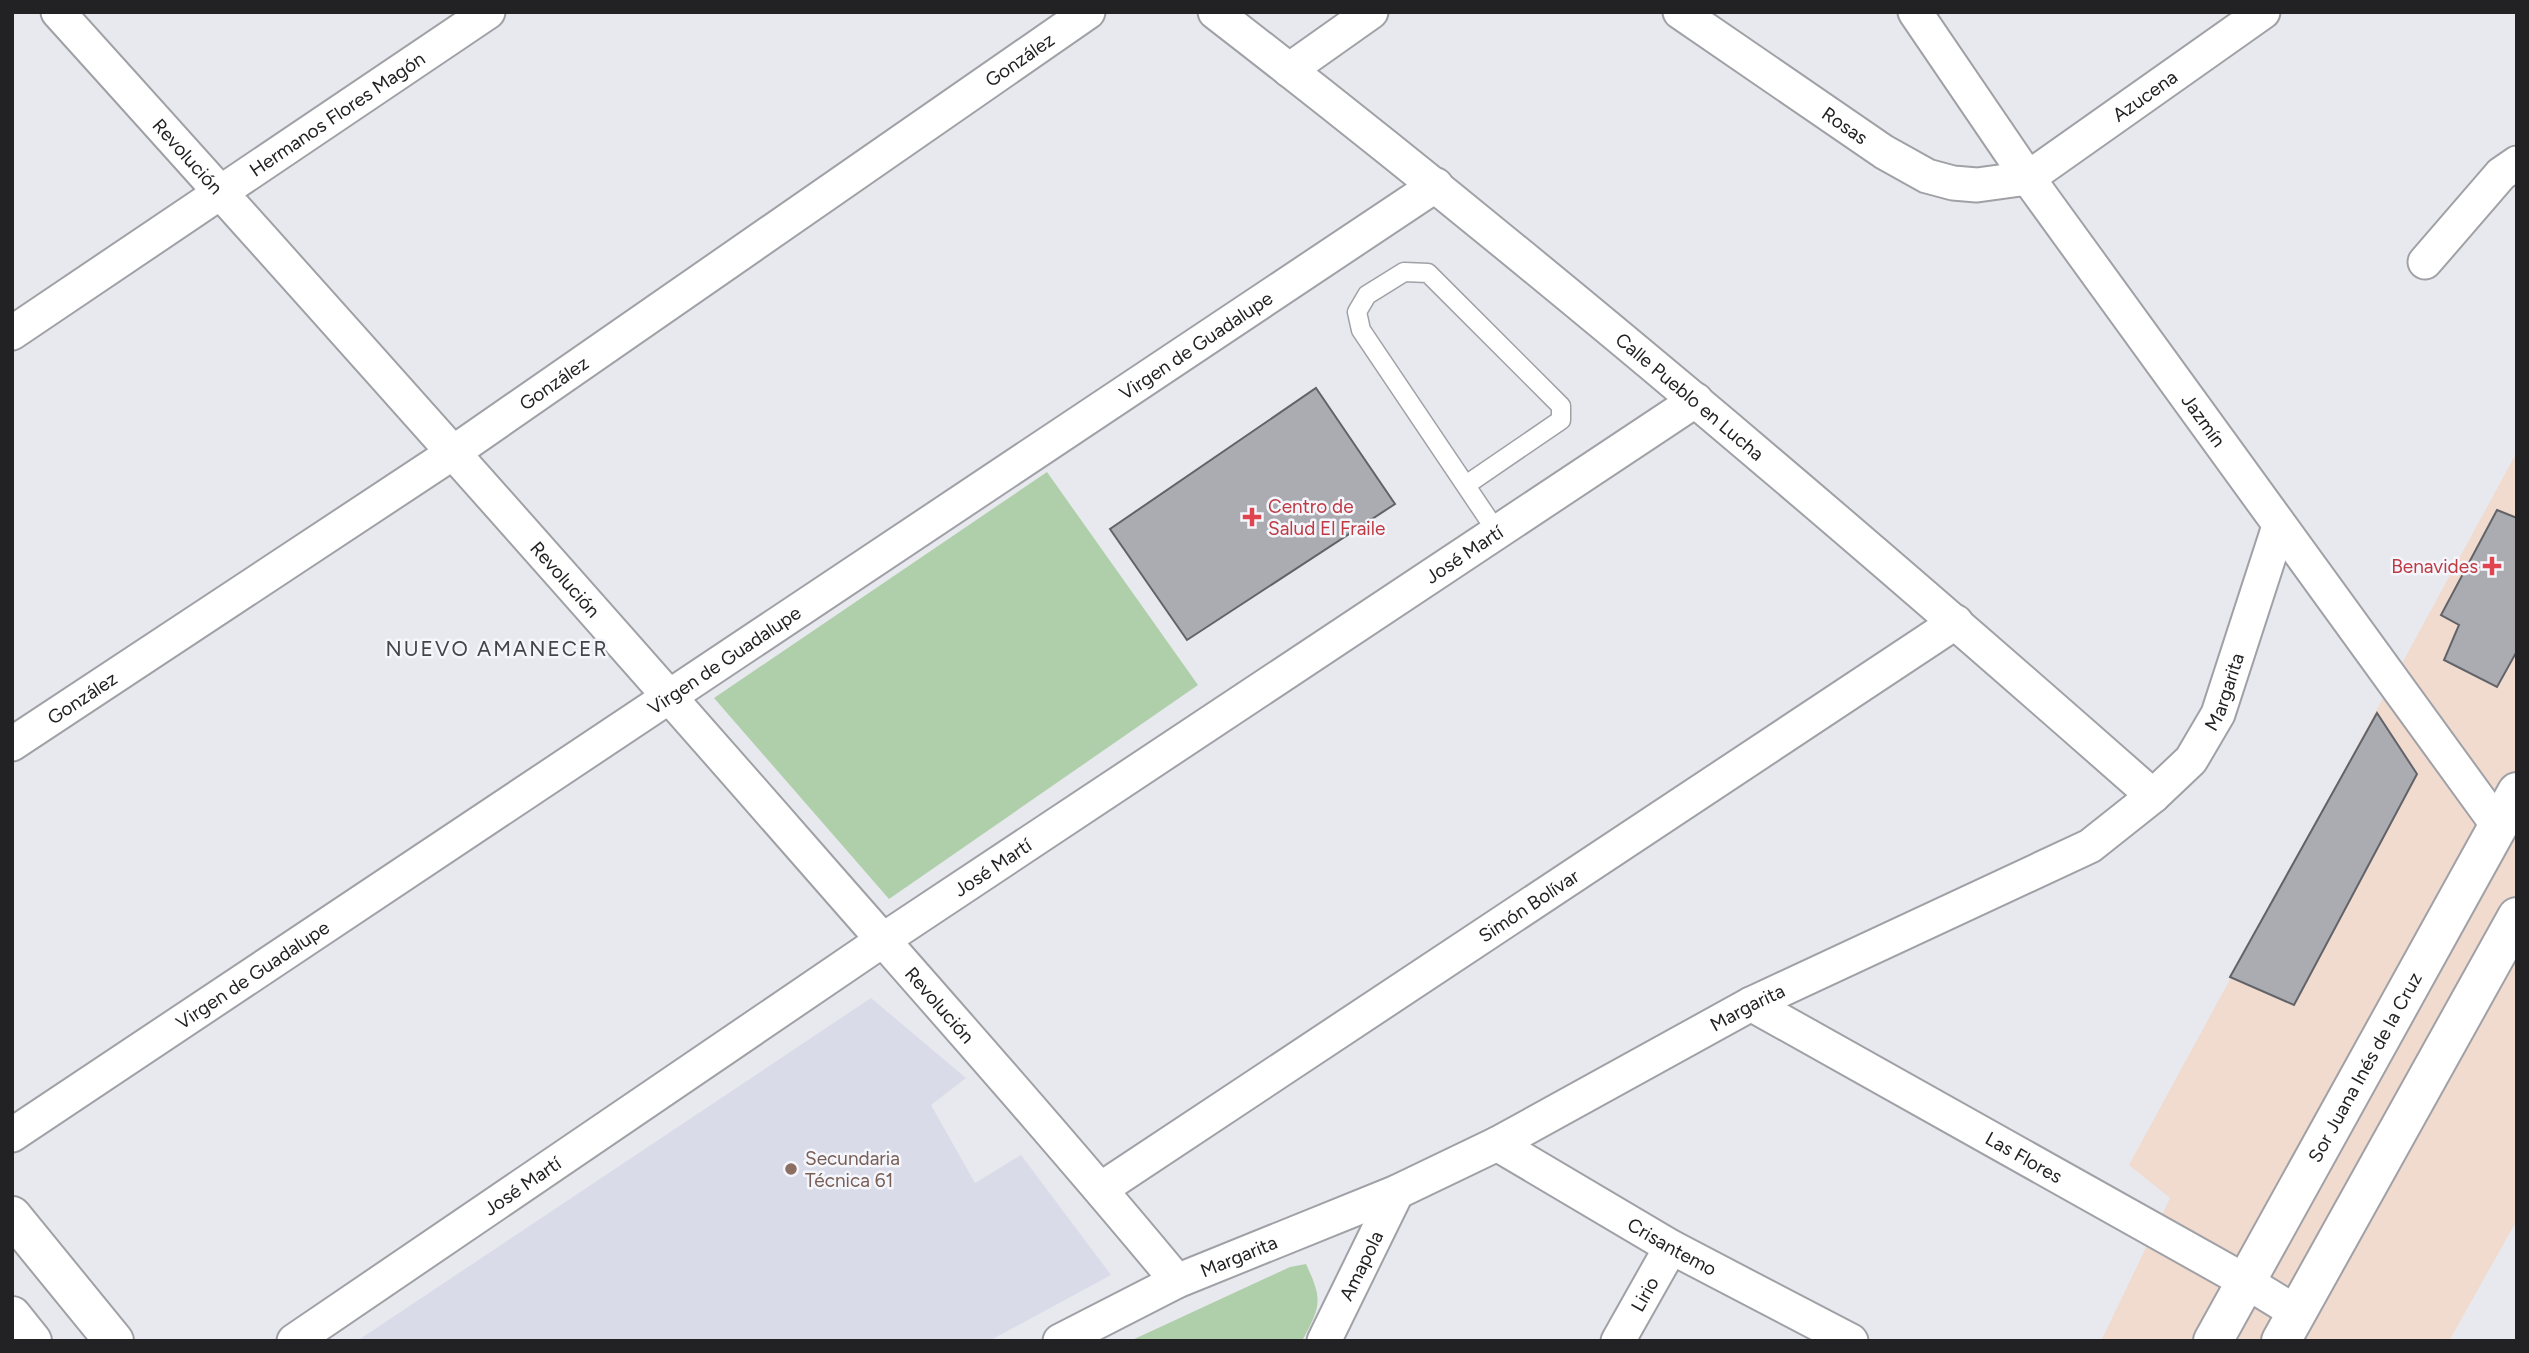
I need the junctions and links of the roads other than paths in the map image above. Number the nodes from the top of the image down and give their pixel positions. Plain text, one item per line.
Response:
1 (58, 12) edge
2 (488, 12) edge
3 (1088, 12) edge
4 (1215, 12) edge
5 (1371, 12) edge
6 (1679, 12) edge
7 (1915, 12) edge
8 (2263, 12) edge
9 (1289, 70) junction
10 (2517, 163) edge
11 (2028, 178) junction
12 (1436, 186) junction
13 (221, 192) junction
14 (2425, 261) dead end
15 (12, 333) edge
16 (1696, 400) junction
17 (454, 452) junction
18 (1466, 485) junction
19 (2279, 526) junction
20 (1497, 532) junction
21 (1956, 622) junction
22 (670, 696) junction
23 (12, 744) edge
24 (2517, 792) edge
25 (2153, 796) junction
26 (2499, 827) junction
27 (2517, 917) edge
28 (883, 940) junction
29 (1751, 1004) junction
30 (12, 1135) edge
31 (1497, 1144) junction
32 (1101, 1189) junction
33 (1397, 1192) junction
34 (12, 1216) edge
35 (1671, 1247) junction
36 (1177, 1281) junction
37 (2245, 1281) junction
38 (12, 1315) edge
39 (2289, 1327) edge
40 (32, 1341) edge
41 (114, 1341) edge
42 (294, 1341) edge
43 (1060, 1341) edge
44 (1324, 1341) edge
45 (1618, 1341) edge
46 (1851, 1341) edge
47 (2213, 1341) edge

1 - 13 street, Revolución
2 - 13 street, Hermanos Flores Magón
3 - 17 street, González
4 - 9 street, Calle Pueblo en Lucha
5 - 9 street
6 - 11 street, Rosas
7 - 11 street, Jazmín
8 - 11 street, Azucena
9 - 12 street, Calle Pueblo en Lucha
10 - 14 street
11 - 19 street, Jazmín
12 - 16 street, Calle Pueblo en Lucha
12 - 22 street, Virgen de Guadalupe
13 - 15 street, Hermanos Flores Magón
13 - 17 street, Revolución
16 - 20 street, José Martí
16 - 21 street, Calle Pueblo en Lucha
17 - 22 street, Revolución
17 - 23 street, González
18 - 18 lane
18 - 20 lane
19 - 25 street, Margarita
19 - 26 street, Jazmín
20 - 28 street, José Martí
21 - 25 street, Calle Pueblo en Lucha
21 - 32 street, Simón Bolívar
22 - 28 street, Revolución
22 - 30 street, Virgen de Guadalupe
24 - 26 main road, Sor Juana Inés de la Cruz
25 - 29 street, Margarita
26 - 37 main road, Sor Juana Inés de la Cruz
27 - 39 main road
28 - 32 street, Revolución
28 - 42 street, José Martí
29 - 31 street, Margarita
29 - 37 street, Las Flores
31 - 33 street, Margarita
31 - 35 street, Crisantemo
32 - 36 street, Revolución
33 - 36 street, Margarita
33 - 44 street, Amapola
34 - 41 main road
35 - 45 street, Lirio
35 - 46 street, Crisantemo
36 - 43 street, Margarita
37 - 39 street, Las Flores
37 - 47 main road, Sor Juana Inés de la Cruz
38 - 40 main road

